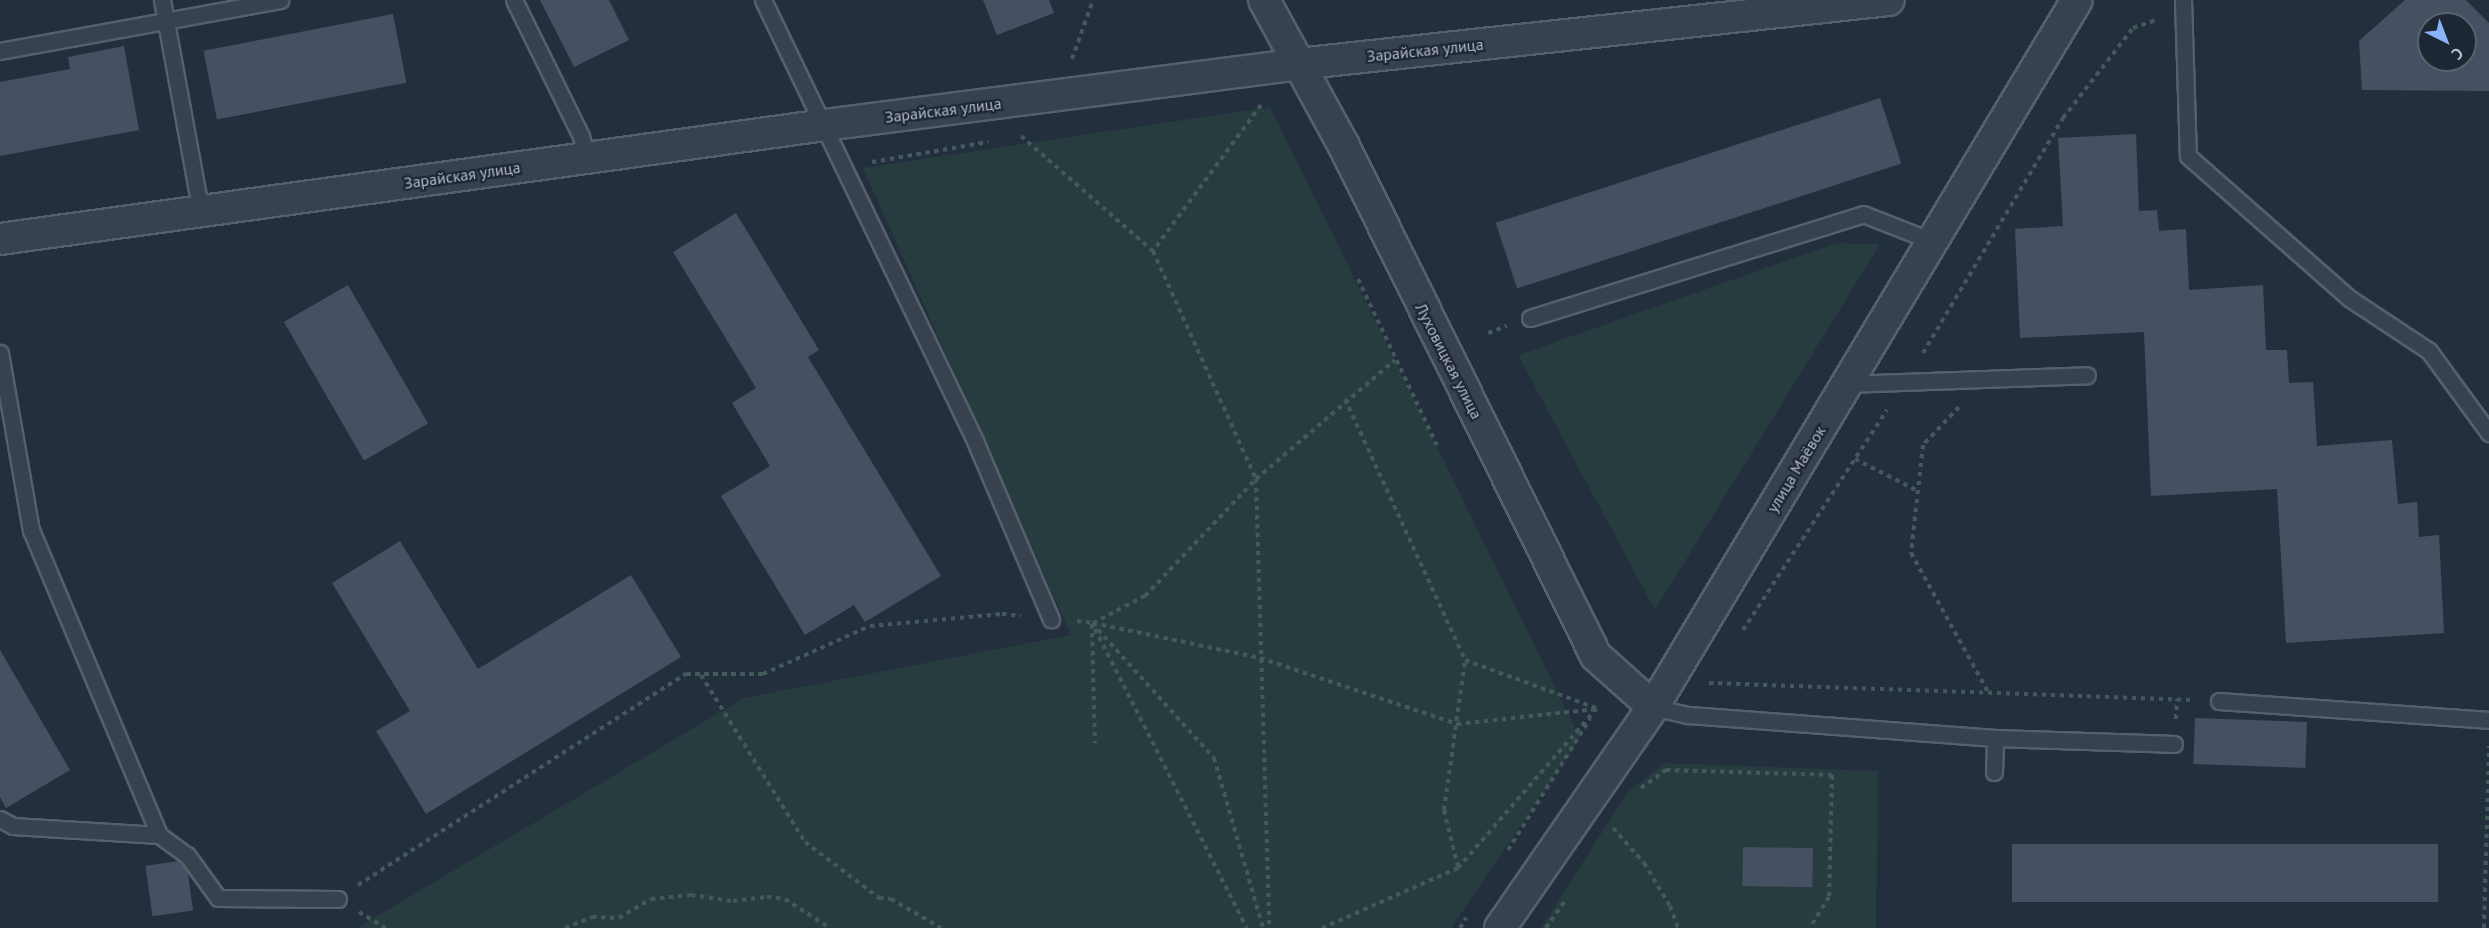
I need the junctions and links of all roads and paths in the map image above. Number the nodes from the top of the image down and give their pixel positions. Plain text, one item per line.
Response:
1 (162, 0) edge
2 (280, 0) edge
3 (513, 0) edge
4 (763, 0) edge
5 (1093, 0) edge
6 (1264, 0) edge
7 (1889, 0) edge
8 (2076, 0) edge
9 (2183, 5) edge
10 (166, 21) junction
11 (0, 51) edge
12 (1298, 64) junction
13 (1070, 67) dead end
14 (1253, 101) dead end
15 (825, 125) junction
16 (1030, 135) dead end
17 (995, 140) dead end
18 (587, 158) junction
19 (844, 166) junction
20 (201, 212) junction
21 (0, 239) edge
22 (1932, 241) junction
23 (1153, 251) junction
24 (1358, 279) dead end
25 (1530, 318) dead end
26 (0, 352) edge
27 (1395, 360) junction
28 (2087, 375) dead end
29 (1984, 380) junction
30 (1905, 383) junction
31 (1846, 384) junction
32 (1345, 399) junction
33 (2489, 433) edge
34 (1437, 445) dead end
35 (1855, 459) junction
36 (1256, 479) junction
37 (1918, 491) junction
38 (1051, 619) junction
39 (1092, 623) junction
40 (1740, 634) dead end
41 (1260, 658) junction
42 (1465, 660) junction
43 (1714, 673) dead end
44 (700, 674) junction
45 (1988, 693) junction
46 (2219, 701) joint
47 (1653, 707) junction
48 (1597, 708) junction
49 (2489, 720) edge
50 (1456, 724) junction
51 (1995, 738) junction
52 (2489, 738) edge
53 (1095, 742) dead end
54 (2174, 744) dead end
55 (1994, 772) dead end
56 (1637, 791) dead end
57 (0, 819) edge
58 (1619, 819) dead end
59 (1613, 828) junction
60 (159, 835) junction
61 (1607, 837) dead end
62 (1503, 858) dead end
63 (1458, 868) junction
64 (1570, 892) dead end
65 (338, 899) joint
66 (1472, 908) dead end
67 (565, 928) edge
68 (830, 928) edge
69 (940, 928) edge
70 (1247, 928) edge
71 (1263, 928) edge
72 (1269, 928) edge
73 (1322, 928) edge
74 (1460, 928) edge
75 (1500, 928) edge
76 (1546, 928) edge
77 (1678, 928) edge
78 (1810, 928) edge
79 (2484, 928) edge

1 - 10 lane
2 - 10 lane
3 - 18 lane
4 - 15 lane
5 - 13 path
6 - 12 street, Луховицкая улица
7 - 12 street, Зарайская улица
8 - 22 street, улица Маёвок
9 - 30 path
9 - 33 lane
10 - 11 lane
10 - 20 lane
12 - 15 street, Зарайская улица
12 - 47 street, Луховицкая улица
14 - 23 path
15 - 18 street, Зарайская улица
15 - 19 lane
16 - 23 path
17 - 19 path
18 - 20 street, Зарайская улица
19 - 38 lane
20 - 21 street, Зарайская улица
22 - 25 lane
22 - 31 street, улица Маёвок
23 - 36 path
24 - 27 path
26 - 60 lane
27 - 32 path
27 - 34 path
28 - 29 lane
29 - 30 lane
29 - 37 path
30 - 31 lane
30 - 35 path
31 - 47 street, улица Маёвок
32 - 36 path
32 - 42 path
35 - 37 path
35 - 40 path
36 - 39 path
36 - 41 path
37 - 45 path
38 - 39 path
38 - 44 path
39 - 41 path
39 - 53 path
39 - 70 path
39 - 71 path
41 - 50 path
41 - 72 path
42 - 48 path
42 - 50 path
43 - 45 path
44 - 65 path
44 - 69 path
45 - 46 path
46 - 49 lane
47 - 51 lane
47 - 75 street, улица Маёвок
48 - 50 path
48 - 62 path
48 - 63 path
50 - 63 path
51 - 54 lane
51 - 55 lane
52 - 79 path
56 - 78 path
57 - 60 lane
58 - 59 path
59 - 61 path
59 - 77 path
60 - 65 lane
63 - 73 path
64 - 76 path
66 - 74 path
67 - 68 path

